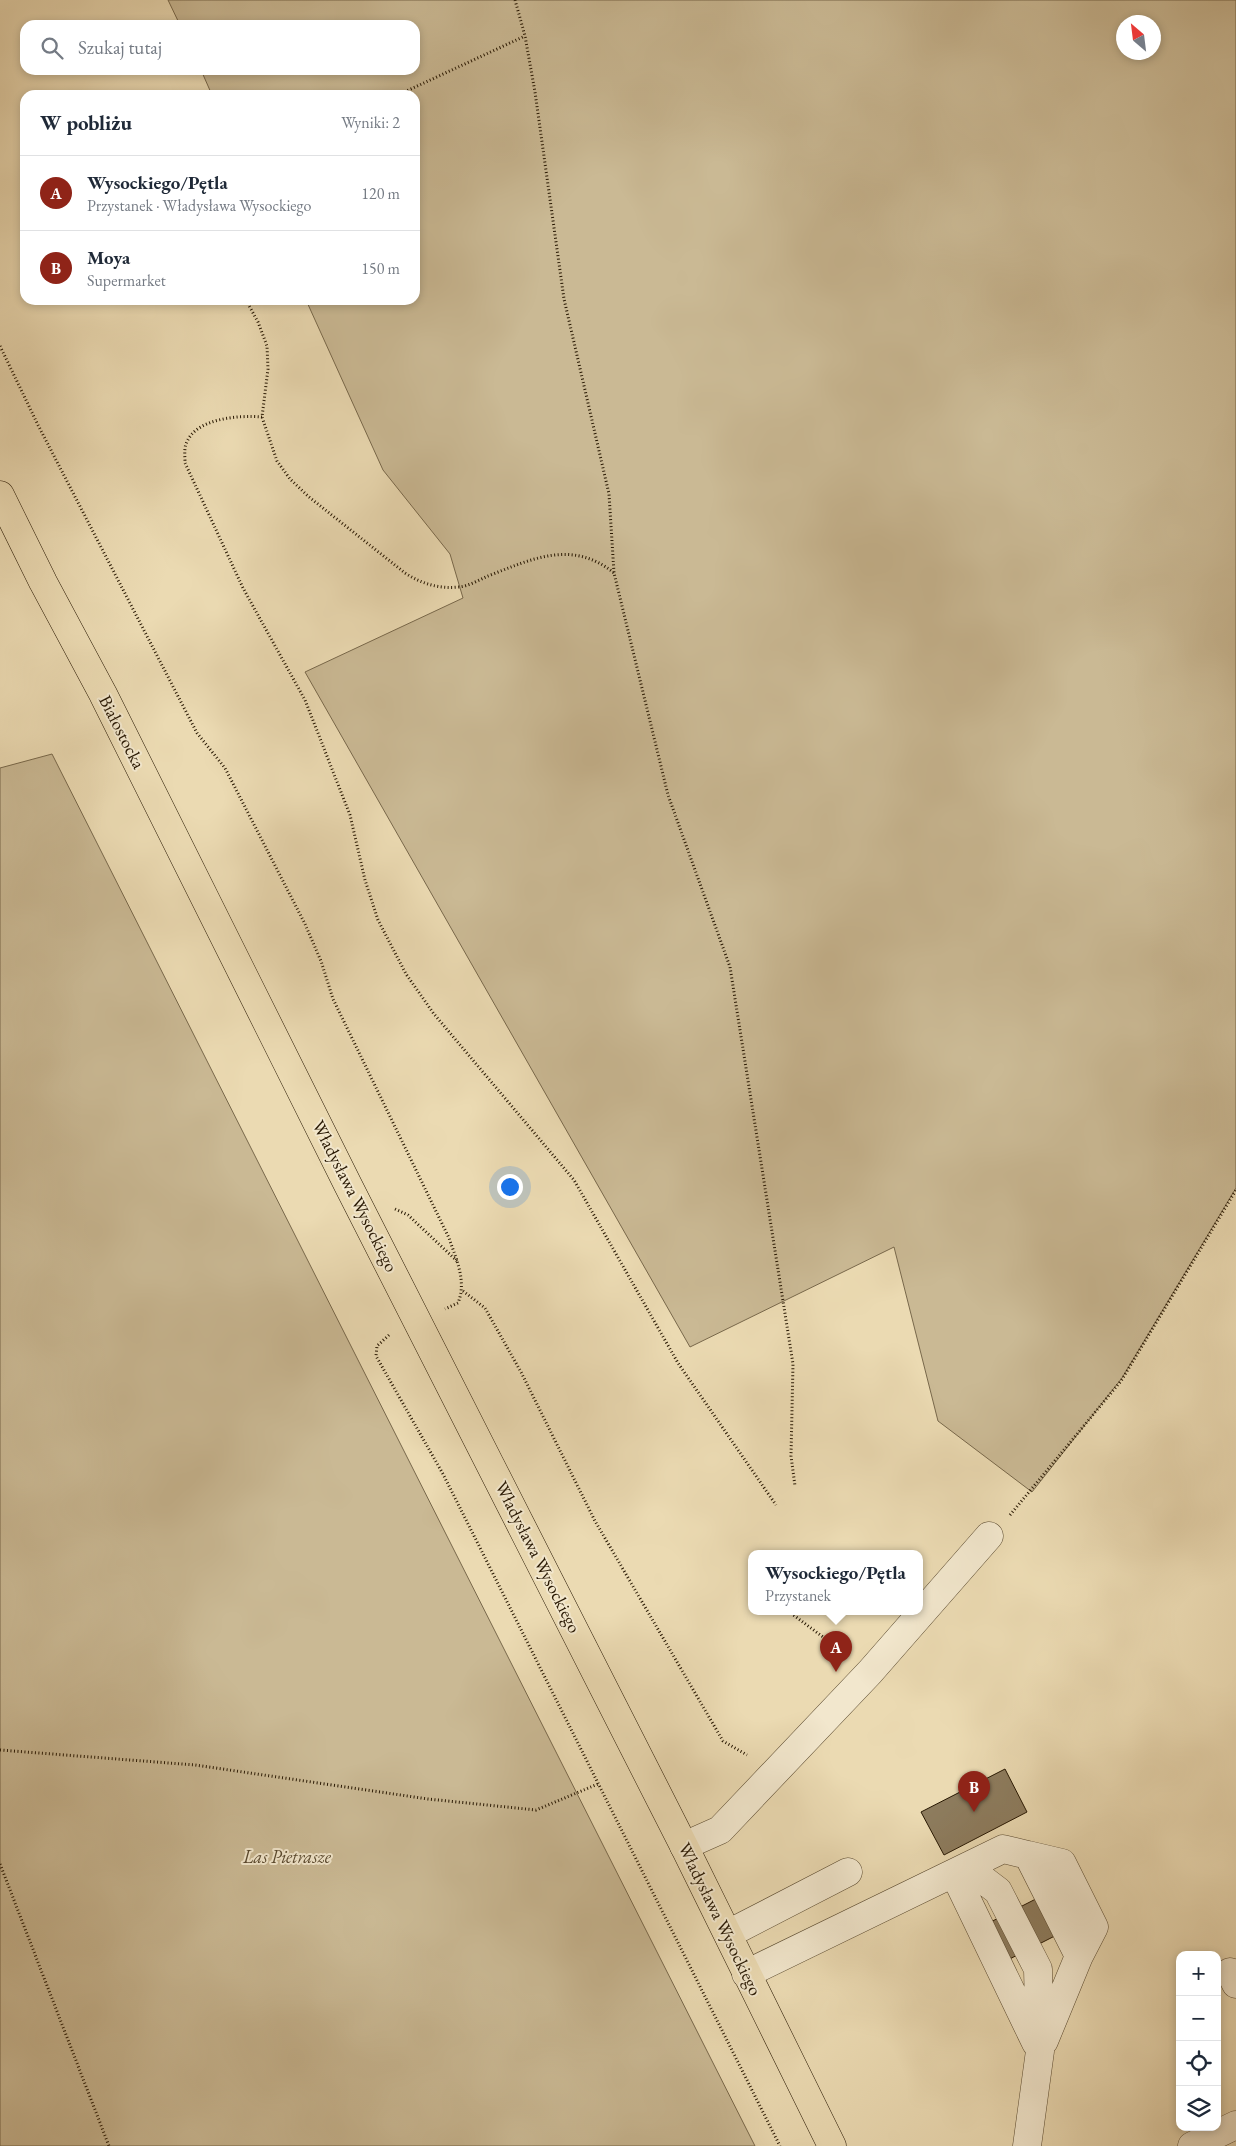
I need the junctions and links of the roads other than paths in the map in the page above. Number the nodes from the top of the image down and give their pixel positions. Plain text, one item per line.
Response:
1 (0, 495) edge
2 (242, 970) joint
3 (989, 1536) road end
4 (923, 1611) edge
5 (920, 1615) edge
6 (684, 1846) junction
7 (848, 1872) dead end
8 (954, 1873) junction
9 (728, 1934) junction
10 (746, 1974) junction
11 (1040, 2051) junction
12 (1236, 2125) edge
13 (832, 2146) edge
14 (1027, 2146) edge
15 (1192, 2146) edge

1 - 2 main road, Białostocka
2 - 6 main road, Władysława Wysockiego
3 - 4 lane
5 - 6 lane
6 - 9 main road, Władysława Wysockiego
7 - 9 lane
8 - 10 lane
8 - 11 lane
8 - 11 lane
9 - 10 main road, Władysława Wysockiego
10 - 13 main road, Władysława Wysockiego
11 - 14 lane
12 - 15 lane

